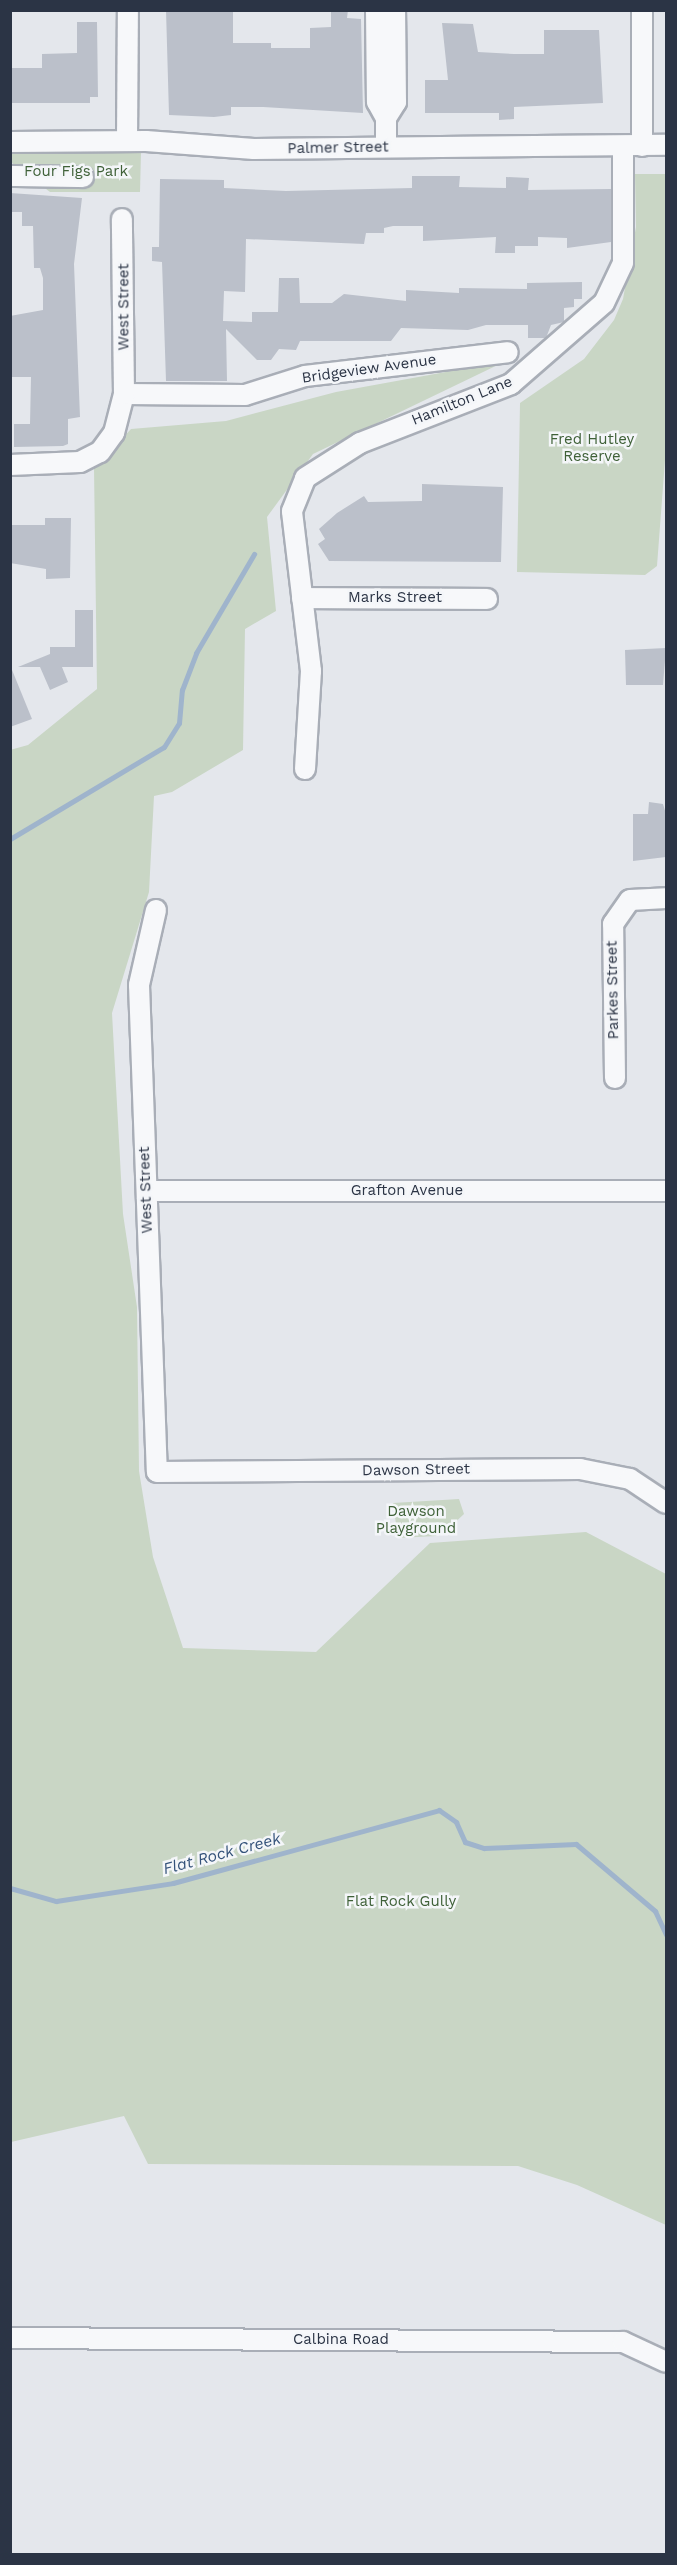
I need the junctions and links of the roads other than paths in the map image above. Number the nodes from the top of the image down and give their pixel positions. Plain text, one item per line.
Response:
1 (128, 10) edge
2 (376, 10) edge
3 (395, 10) edge
4 (642, 10) edge
5 (386, 118) junction
6 (127, 141) junction
7 (10, 142) edge
8 (666, 145) edge
9 (632, 146) junction
10 (386, 147) junction
11 (10, 176) edge
12 (83, 177) dead end
13 (122, 219) dead end
14 (508, 352) dead end
15 (124, 394) junction
16 (10, 465) edge
17 (302, 598) junction
18 (487, 598) dead end
19 (305, 769) dead end
20 (666, 898) edge
21 (156, 910) dead end
22 (615, 1078) dead end
23 (147, 1191) junction
24 (666, 1191) edge
25 (157, 1472) joint
26 (666, 1503) edge
27 (10, 2338) edge
28 (666, 2362) edge

1 - 6 street
2 - 5 street
3 - 5 street
4 - 9 street, Hamilton Lane
5 - 10 street
6 - 7 street, Palmer Street
6 - 10 street, Palmer Street
8 - 9 street, Palmer Street
9 - 10 street, Palmer Street
9 - 17 street, Hamilton Lane
11 - 12 street
13 - 15 street, West Street
14 - 15 street, Bridgeview Avenue
15 - 16 street, West Street
17 - 18 street, Marks Street
17 - 19 street, Hamilton Lane
20 - 22 street, Parkes Street
21 - 23 street, West Street
23 - 24 street, Grafton Avenue
23 - 25 street, West Street
25 - 26 street, Dawson Street
27 - 28 street, Calbina Road

